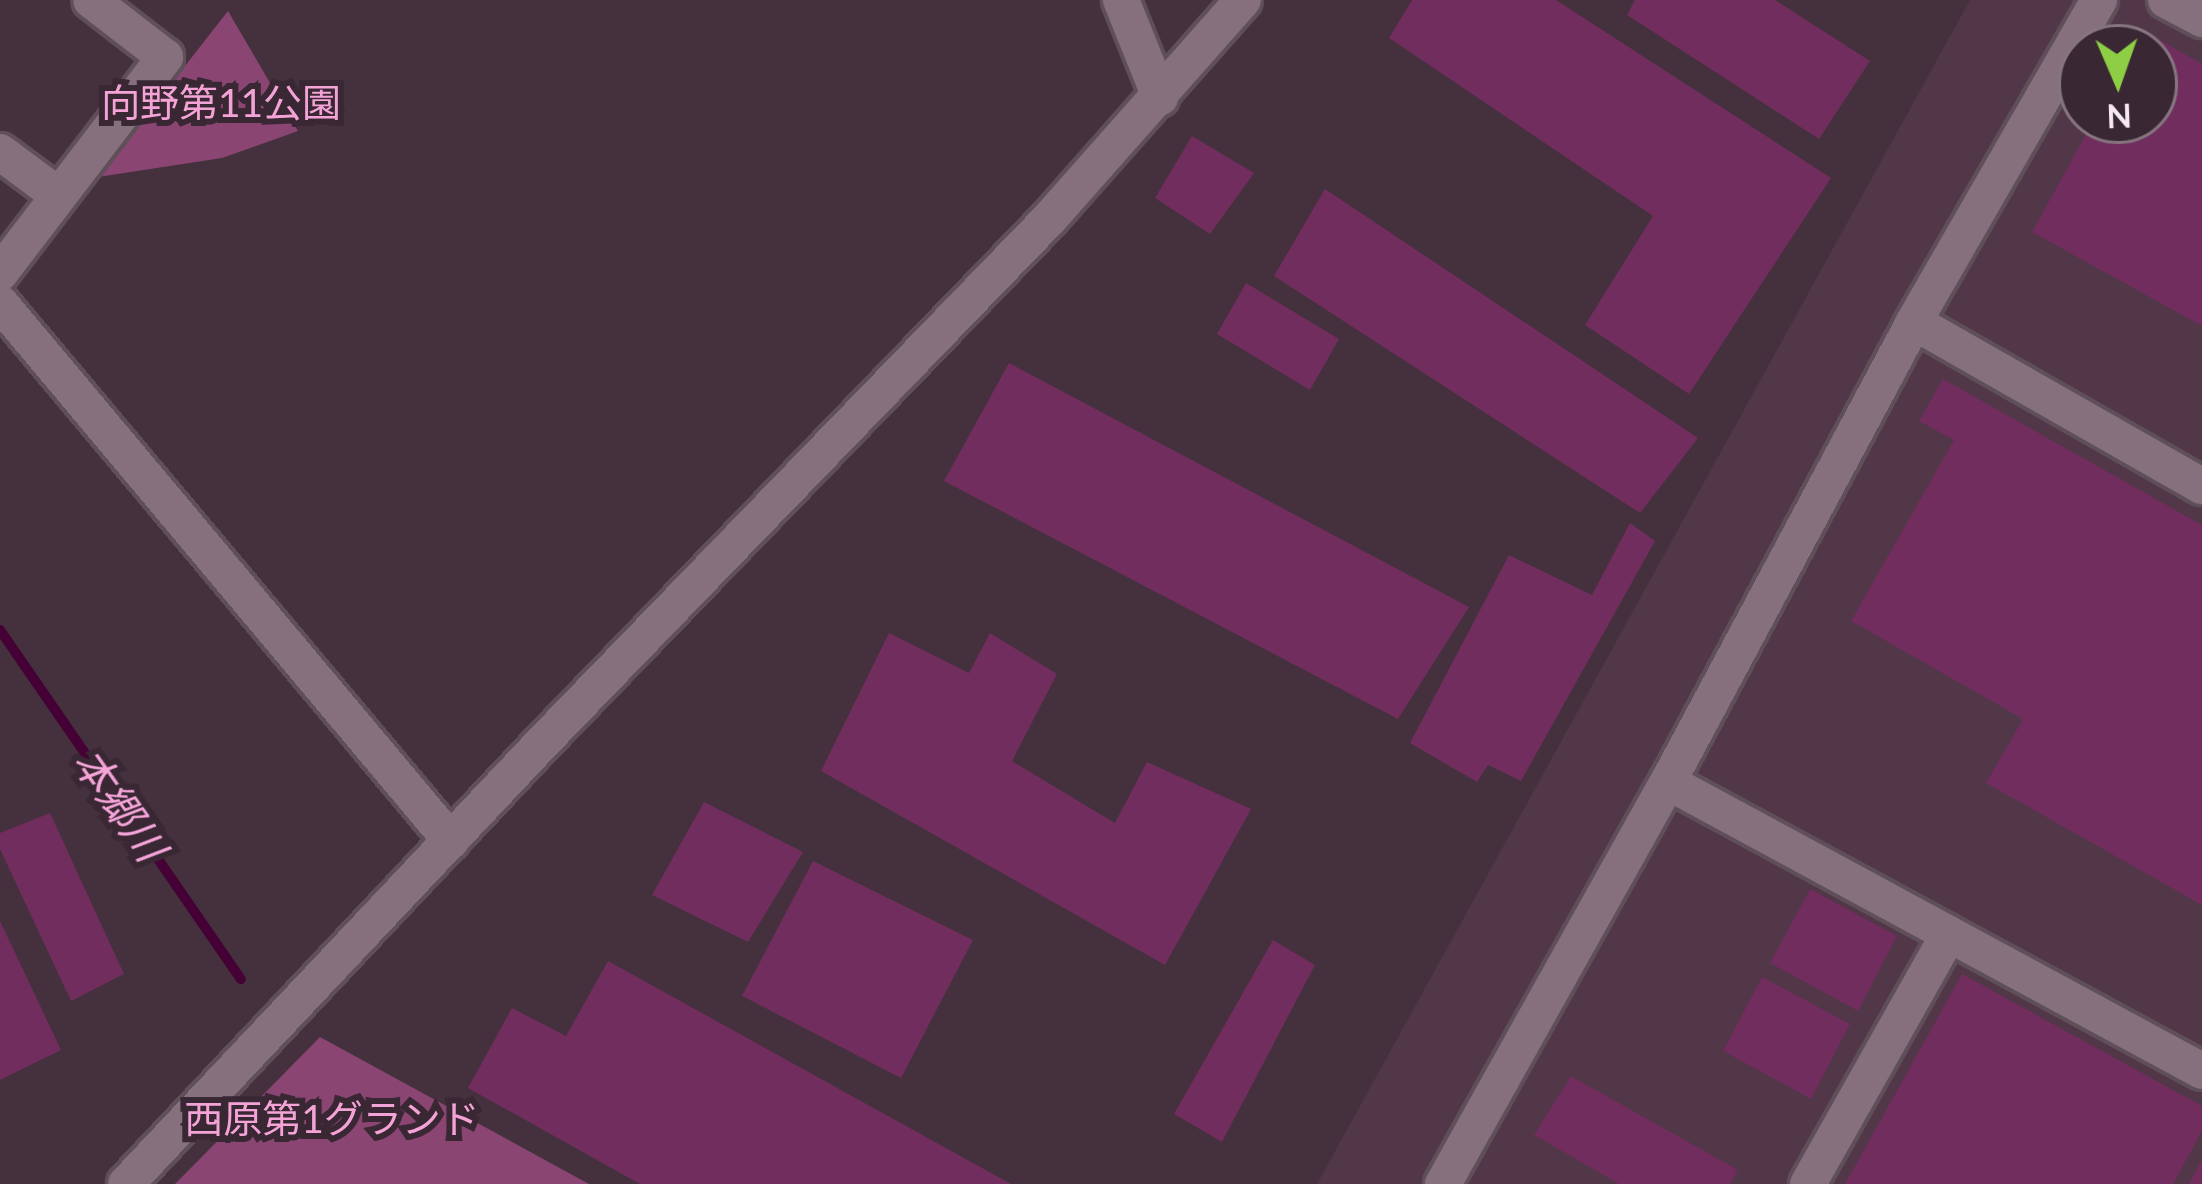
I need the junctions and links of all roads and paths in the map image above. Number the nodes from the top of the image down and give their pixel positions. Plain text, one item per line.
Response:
1 (91, 0) edge
2 (1120, 0) edge
3 (1243, 0) edge
4 (2099, 0) edge
5 (2166, 0) edge
6 (2202, 19) edge
7 (1160, 97) junction
8 (0, 152) edge
9 (58, 196) junction
10 (0, 273) edge
11 (0, 303) edge
12 (1914, 322) junction
13 (2202, 486) edge
14 (1668, 782) junction
15 (451, 842) junction
16 (1949, 934) junction
17 (2202, 1071) edge
18 (126, 1184) edge
19 (1443, 1184) edge
20 (1808, 1184) edge

1 - 9 street
2 - 7 street
3 - 7 street
4 - 12 street
5 - 6 street
7 - 15 street
8 - 9 street
9 - 10 street
11 - 15 street
12 - 13 street
12 - 14 street
14 - 16 street
14 - 19 street
15 - 18 street
16 - 17 street
16 - 20 street

